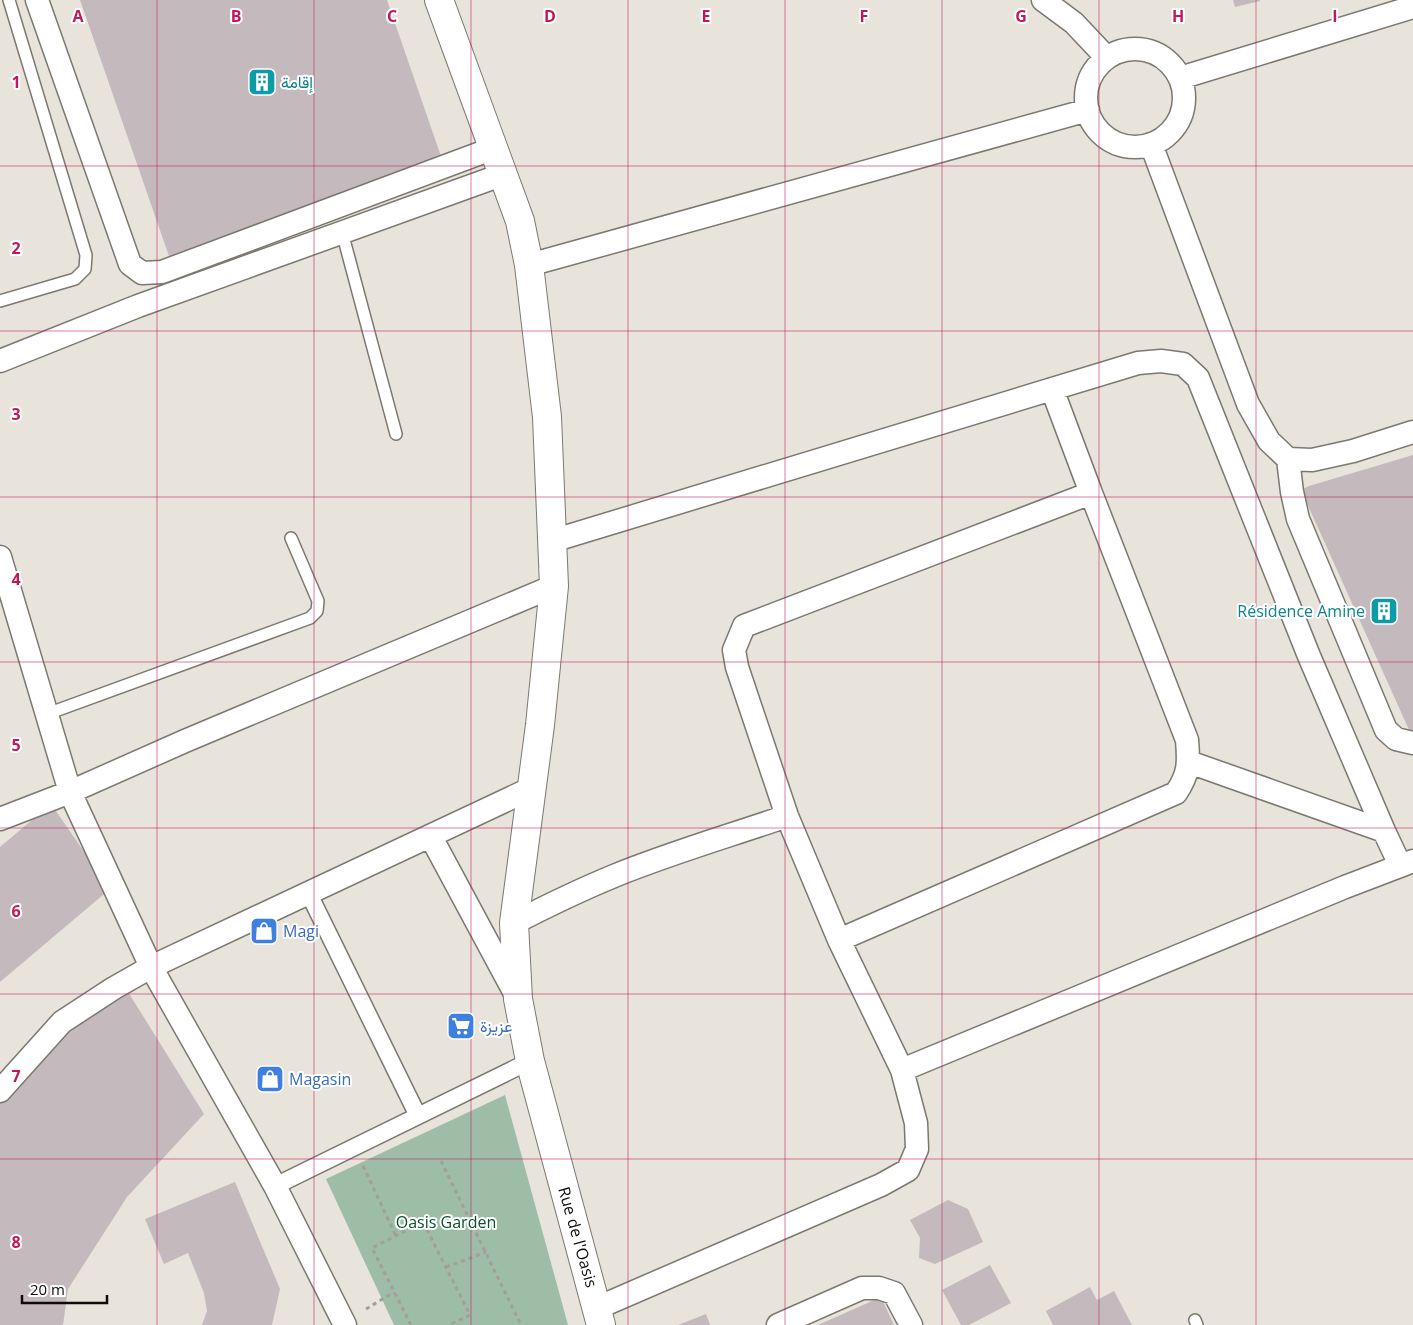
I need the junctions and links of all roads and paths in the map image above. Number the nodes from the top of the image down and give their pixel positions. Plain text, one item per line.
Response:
1 (9, 0) edge
2 (37, 0) edge
3 (439, 0) edge
4 (1043, 0) edge
5 (1413, 7) edge
6 (1107, 58) junction
7 (1180, 78) junction
8 (1088, 110) junction
9 (1151, 144) junction
10 (494, 148) junction
11 (504, 174) junction
12 (342, 232) junction
13 (529, 264) junction
14 (0, 301) edge
15 (0, 361) edge
16 (1052, 389) junction
17 (1413, 432) edge
18 (396, 434) dead end
19 (1288, 459) junction
20 (1091, 493) junction
21 (291, 538) dead end
22 (552, 541) junction
23 (0, 557) edge
24 (554, 586) junction
25 (47, 714) junction
26 (1413, 743) edge
27 (1189, 762) junction
28 (532, 788) junction
29 (70, 792) junction
30 (787, 816) junction
31 (0, 819) edge
32 (1384, 831) junction
33 (431, 837) junction
34 (1407, 863) edge
35 (309, 894) junction
36 (514, 923) junction
37 (839, 940) junction
38 (151, 967) junction
39 (518, 999) junction
40 (530, 1061) junction
41 (902, 1070) junction
42 (0, 1091) edge
43 (418, 1116) junction
44 (354, 1148) junction
45 (440, 1161) dead end
46 (275, 1186) junction
47 (396, 1236) junction
48 (486, 1252) junction
49 (446, 1266) junction
50 (394, 1292) junction
51 (599, 1316) edge
52 (345, 1324) edge
53 (411, 1325) edge
54 (449, 1325) edge
55 (521, 1325) edge
56 (778, 1325) edge
57 (911, 1325) edge

1 - 14 lane
2 - 10 street
3 - 10 street, Rue de l'Oasis
4 - 6 street
5 - 7 street
6 - 7 street
6 - 8 street
7 - 9 street
8 - 9 street
8 - 13 street
9 - 19 street
10 - 11 street, Rue de l'Oasis
11 - 12 street
11 - 13 street, Rue de l'Oasis
12 - 15 street
12 - 18 lane
13 - 22 street, Rue de l'Oasis
16 - 20 street
16 - 22 street
16 - 32 street
17 - 19 street
19 - 26 street
20 - 27 street
20 - 30 street
21 - 25 lane
22 - 24 street, Rue de l'Oasis
23 - 25 street
24 - 28 street, Rue de l'Oasis
24 - 29 street
25 - 29 street
27 - 32 street
27 - 37 street
28 - 33 street
28 - 36 street, Rue de l'Oasis
29 - 31 street
29 - 38 street
30 - 36 street
30 - 37 street
32 - 34 street
33 - 35 street
33 - 39 street
34 - 41 street
35 - 38 street
35 - 43 street
36 - 39 street, Rue de l'Oasis
37 - 41 street
38 - 42 street
38 - 46 street
39 - 40 street, Rue de l'Oasis
40 - 43 street
40 - 51 street, Rue de l'Oasis
41 - 51 street
43 - 44 street
44 - 46 street
44 - 47 path
45 - 48 path
46 - 52 street
47 - 49 path
47 - 50 path
48 - 49 path
48 - 55 path
49 - 54 path
50 - 52 path
50 - 53 path
56 - 57 street

